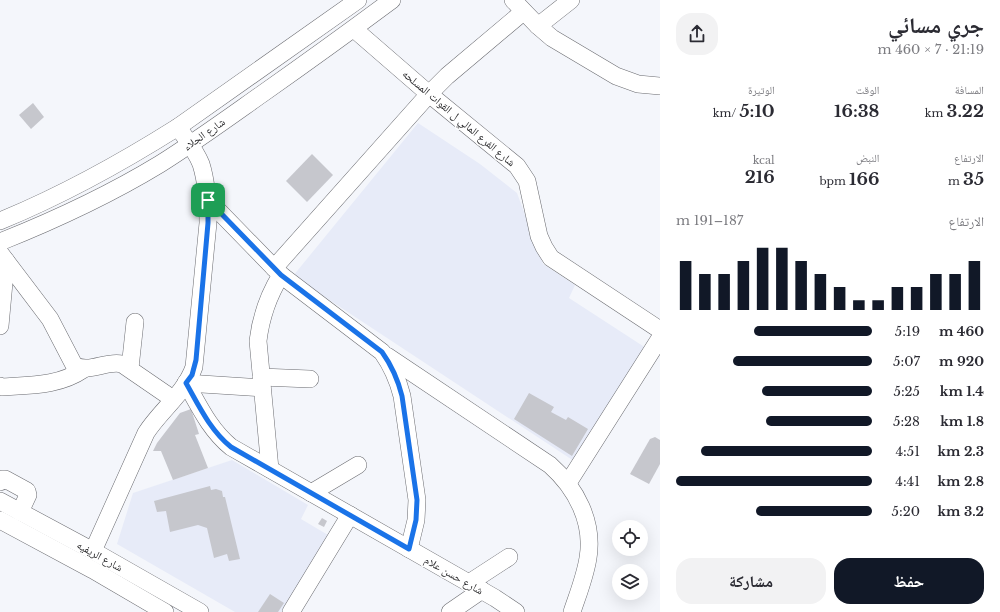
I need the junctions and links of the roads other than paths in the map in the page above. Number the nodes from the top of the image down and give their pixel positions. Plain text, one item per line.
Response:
1 (358, 0) edge
2 (392, 0) edge
3 (571, 0) edge
4 (518, 6) edge
5 (538, 26) junction
6 (354, 29) junction
7 (660, 86) edge
8 (429, 94) junction
9 (178, 127) junction
10 (190, 144) junction
11 (208, 200) junction
12 (0, 221) edge
13 (0, 242) edge
14 (3, 257) edge
15 (278, 271) junction
16 (135, 322) dead end
17 (0, 326) edge
18 (660, 330) edge
19 (660, 338) edge
20 (382, 352) junction
21 (130, 368) junction
22 (84, 369) junction
23 (310, 378) dead end
24 (186, 383) junction
25 (261, 383) junction
26 (0, 386) edge
27 (173, 399) junction
28 (358, 466) dead end
29 (270, 469) junction
30 (0, 482) edge
31 (568, 483) junction
32 (311, 493) junction
33 (0, 501) edge
34 (20, 512) junction
35 (350, 516) junction
36 (0, 520) edge
37 (409, 549) junction
38 (93, 551) junction
39 (509, 557) dead end
40 (475, 587) junction
41 (165, 612) edge
42 (200, 612) edge
43 (291, 612) edge
44 (450, 612) edge
45 (516, 612) edge
46 (572, 612) edge

1 - 9 street, شارع الجلاء
2 - 6 street, شارع الجلاء
3 - 5 street
4 - 5 street
4 - 8 street
5 - 7 street
6 - 8 street, شارع الفرع المالي ل القوات المسلحه
6 - 10 street, شارع الجلاء
8 - 15 street
8 - 18 street, شارع الفرع المالي ل القوات المسلحه
9 - 10 street
9 - 12 street, شارع الجلاء
10 - 11 street
10 - 13 street, شارع الجلاء
11 - 15 street
11 - 24 street
14 - 17 street
14 - 22 street
15 - 20 street
15 - 25 street
16 - 21 street
19 - 31 street
20 - 31 street
20 - 37 street
21 - 22 street
21 - 27 street
22 - 26 street
23 - 25 street
24 - 25 street
24 - 27 street
24 - 29 street, شارع حسن علام
25 - 29 street
27 - 38 street
28 - 32 street
29 - 32 street, شارع حسن علام
30 - 34 street
31 - 46 street
32 - 35 street, شارع حسن علام
33 - 34 street, شارع الريفيه
34 - 38 street, شارع الريفيه
35 - 37 street, شارع حسن علام
35 - 43 street
36 - 41 street, شارع الريفيه
37 - 40 street, شارع حسن علام
38 - 42 street, شارع الريفيه
39 - 40 street
40 - 44 street
40 - 45 street, شارع حسن علام

